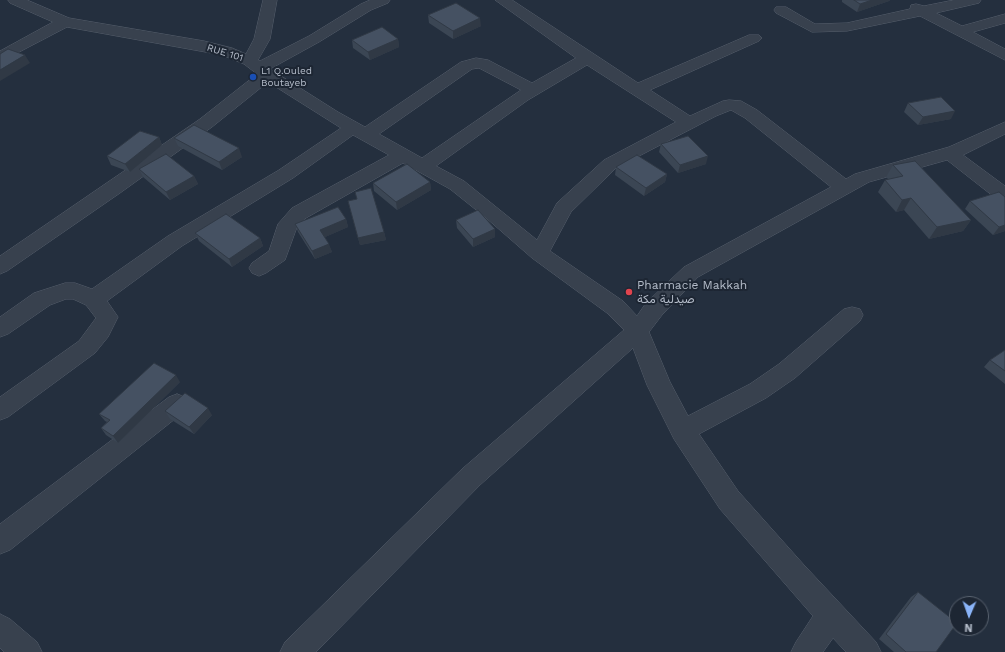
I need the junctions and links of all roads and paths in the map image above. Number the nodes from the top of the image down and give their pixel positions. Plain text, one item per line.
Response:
1 (15, 0) edge
2 (270, 0) edge
3 (383, 0) edge
4 (502, 0) edge
5 (901, 0) edge
6 (974, 0) edge
7 (781, 10) dead end
8 (920, 11) junction
9 (1005, 18) edge
10 (65, 22) junction
11 (961, 31) junction
12 (754, 38) dead end
13 (1005, 55) edge
14 (0, 57) edge
15 (587, 58) junction
16 (259, 67) junction
17 (533, 90) junction
18 (638, 90) junction
19 (689, 123) junction
20 (1005, 127) edge
21 (359, 132) junction
22 (949, 153) junction
23 (401, 156) junction
24 (429, 169) junction
25 (844, 187) junction
26 (1005, 195) edge
27 (539, 253) junction
28 (0, 266) edge
29 (259, 268) dead end
30 (94, 299) junction
31 (852, 315) dead end
32 (0, 328) edge
33 (638, 331) junction
34 (176, 404) edge
35 (0, 410) edge
36 (683, 431) junction
37 (0, 540) edge
38 (831, 614) junction
39 (0, 629) edge
40 (27, 652) edge
41 (295, 652) edge
42 (806, 652) edge
43 (866, 652) edge

1 - 10 street, RUE 101
2 - 16 street
3 - 16 street
4 - 15 street
5 - 8 street
6 - 8 street
7 - 8 street
8 - 11 street
9 - 11 street
10 - 14 street
10 - 16 street, RUE 101
11 - 13 street
12 - 18 street
15 - 17 street
15 - 18 street
16 - 21 street, RUE 101
16 - 28 street
17 - 21 street
17 - 24 street
18 - 19 street
19 - 25 street
19 - 27 street
20 - 22 street
21 - 23 street, RUE 101
21 - 30 street
22 - 25 street
22 - 26 street
23 - 24 street, RUE 101
23 - 29 street
24 - 27 street, RUE 101
25 - 33 street
27 - 33 street, RUE 101
30 - 32 street
30 - 35 street
31 - 36 street
33 - 36 street
33 - 41 street
34 - 37 street
36 - 38 street
38 - 42 street
38 - 43 street
39 - 40 street

